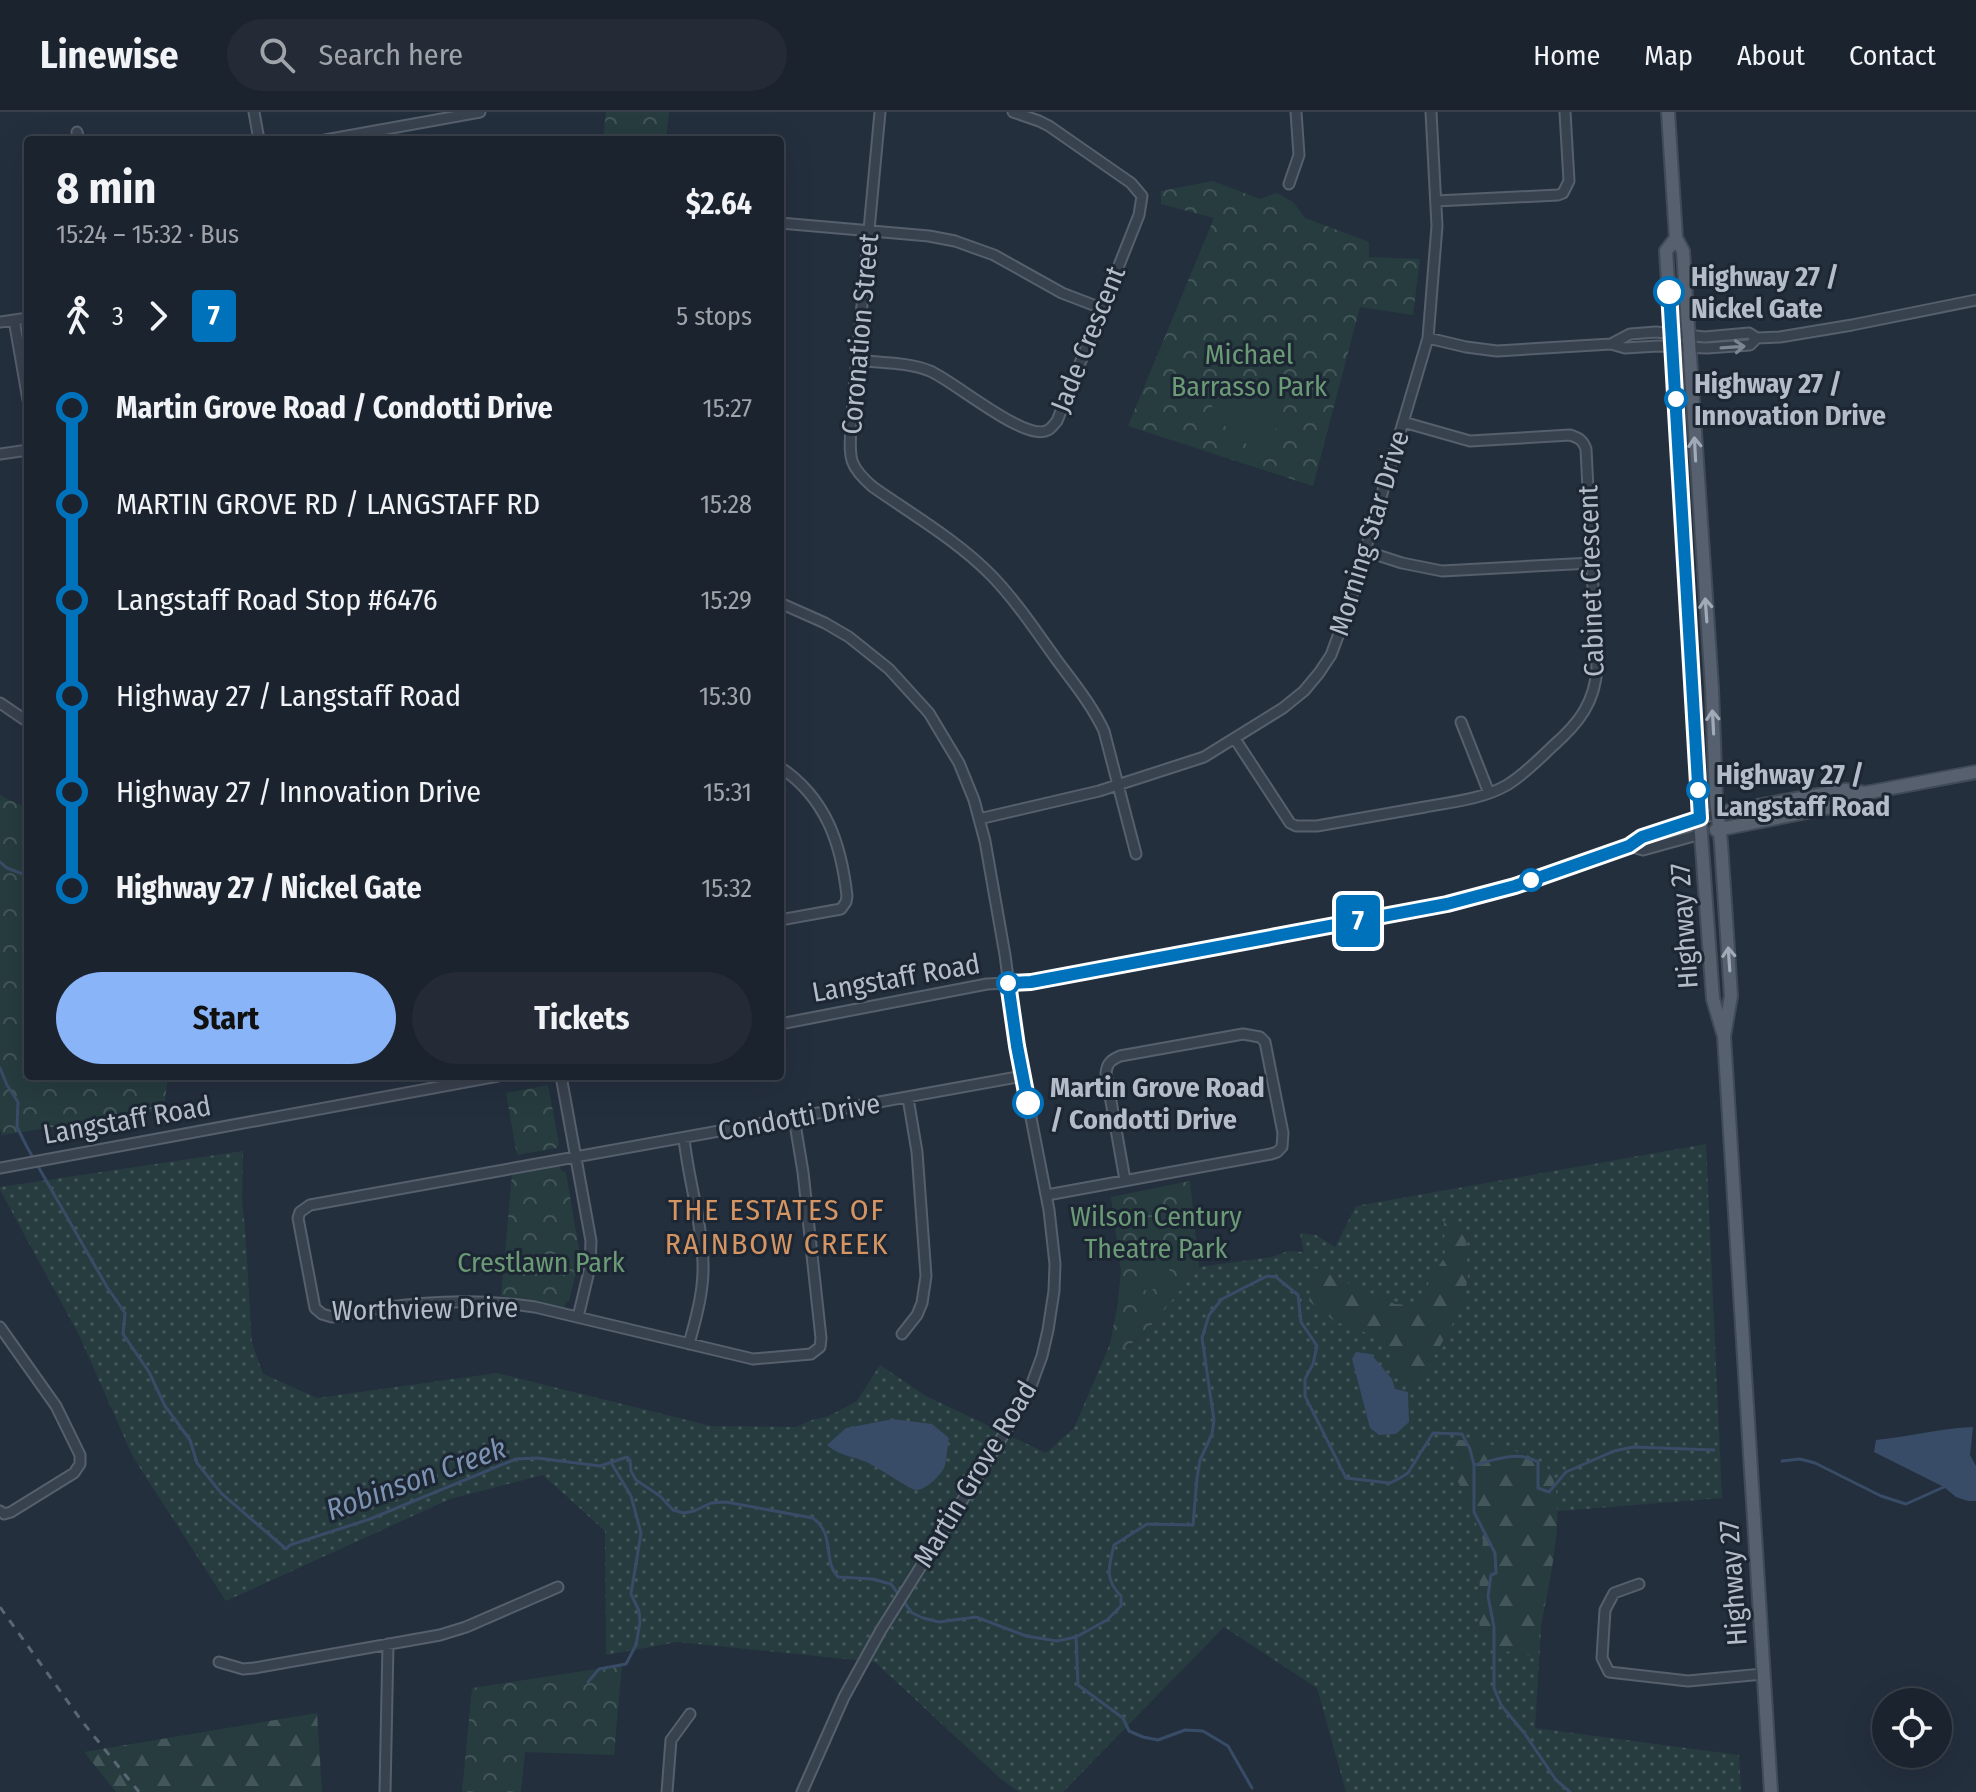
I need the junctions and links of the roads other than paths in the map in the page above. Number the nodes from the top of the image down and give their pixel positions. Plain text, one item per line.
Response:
1 (254, 112) edge
2 (480, 112) edge
3 (880, 112) edge
4 (1013, 112) edge
5 (1296, 112) edge
6 (1431, 112) edge
7 (1565, 112) edge
8 (1668, 112) edge
9 (258, 136) edge
10 (347, 136) edge
11 (1289, 184) dead end
12 (1436, 201) junction
13 (784, 223) edge
14 (869, 231) junction
15 (1676, 238) junction
16 (1976, 300) edge
17 (1101, 308) junction
18 (24, 319) edge
19 (14, 320) junction
20 (0, 322) edge
21 (1428, 338) junction
22 (1672, 340) junction
23 (1689, 341) junction
24 (857, 360) junction
25 (24, 377) edge
26 (1403, 422) junction
27 (24, 451) edge
28 (0, 454) edge
29 (1365, 551) junction
30 (1591, 563) junction
31 (784, 605) edge
32 (0, 703) edge
33 (24, 719) edge
34 (1461, 722) dead end
35 (1235, 739) junction
36 (784, 770) edge
37 (1976, 772) edge
38 (1118, 785) junction
39 (1489, 793) junction
40 (1865, 793) junction
41 (1718, 813) junction
42 (1700, 818) junction
43 (979, 819) junction
44 (1720, 829) junction
45 (1701, 834) junction
46 (1629, 846) junction
47 (1136, 854) dead end
48 (784, 919) edge
49 (1008, 983) junction
50 (784, 1023) edge
51 (1724, 1036) junction
52 (1023, 1076) junction
53 (476, 1080) edge
54 (562, 1080) edge
55 (908, 1098) junction
56 (794, 1118) junction
57 (684, 1138) junction
58 (576, 1157) junction
59 (3, 1167) edge
60 (1125, 1180) junction
61 (1047, 1195) junction
62 (578, 1317) junction
63 (0, 1327) edge
64 (902, 1334) dead end
65 (689, 1344) junction
66 (0, 1511) edge
67 (1639, 1584) dead end
68 (558, 1587) dead end
69 (388, 1644) junction
70 (219, 1662) dead end
71 (1763, 1674) junction
72 (690, 1714) dead end
73 (385, 1792) edge
74 (667, 1792) edge
75 (802, 1792) edge
76 (1771, 1792) edge

1 - 9 street
2 - 10 street
3 - 14 street, Coronation Street
4 - 17 street, Jade Crescent
5 - 11 street
6 - 12 street, Morning Star Drive
7 - 12 street
8 - 15 main road, Highway 27
12 - 21 street, Morning Star Drive
13 - 14 street
14 - 17 street
14 - 24 street, Coronation Street
15 - 22 main road, Highway 27
15 - 23 main road, Highway 27
16 - 23 street
17 - 24 street, Jade Crescent
18 - 19 street
19 - 20 street
19 - 25 street
21 - 22 street
21 - 26 street, Morning Star Drive
22 - 23 street
22 - 42 main road, Highway 27
41 -> 23 main road, Highway 27
24 - 38 street, Coronation Street
26 - 29 street, Morning Star Drive
26 - 30 street, Cabinet Crescent
27 - 28 street
29 - 30 street
29 - 35 street, Morning Star Drive
30 - 39 street, Cabinet Crescent
31 - 43 street, Martin Grove Road
32 - 33 street
34 - 39 street
35 - 38 street, Morning Star Drive
35 - 39 street, Cabinet Crescent
36 - 48 street
37 - 40 main road, Langstaff Road
38 - 43 street, Morning Star Drive
38 - 47 street
40 - 41 main road, Langstaff Road
40 - 44 main road, Langstaff Road
41 - 42 street, Langstaff Road
41 - 44 main road, Highway 27
42 - 45 main road, Highway 27
42 - 46 street, Langstaff Road
43 - 49 street, Martin Grove Road
44 - 45 main road, Langstaff Road
51 -> 44 main road, Highway 27
45 - 46 street, Langstaff Road
45 - 51 main road, Highway 27
46 - 49 street, Langstaff Road
49 - 50 street, Langstaff Road
49 - 52 street, Martin Grove Road
51 - 71 main road, Highway 27
52 - 55 street, Condotti Drive
52 - 61 street, Martin Grove Road
53 - 59 street, Langstaff Road
54 - 58 street
55 - 56 street, Condotti Drive
55 - 64 street
56 - 57 street, Condotti Drive
56 - 65 street, Worthview Drive
57 - 58 street, Condotti Drive
57 - 65 street
58 - 62 street
58 - 62 street, Worthview Drive
60 - 60 street
60 - 61 street
61 - 75 street, Martin Grove Road
62 - 65 street, Worthview Drive
63 - 66 street
67 - 71 street
68 - 69 street
69 - 70 street
69 - 73 street
71 - 76 main road, Highway 27
72 - 74 street

